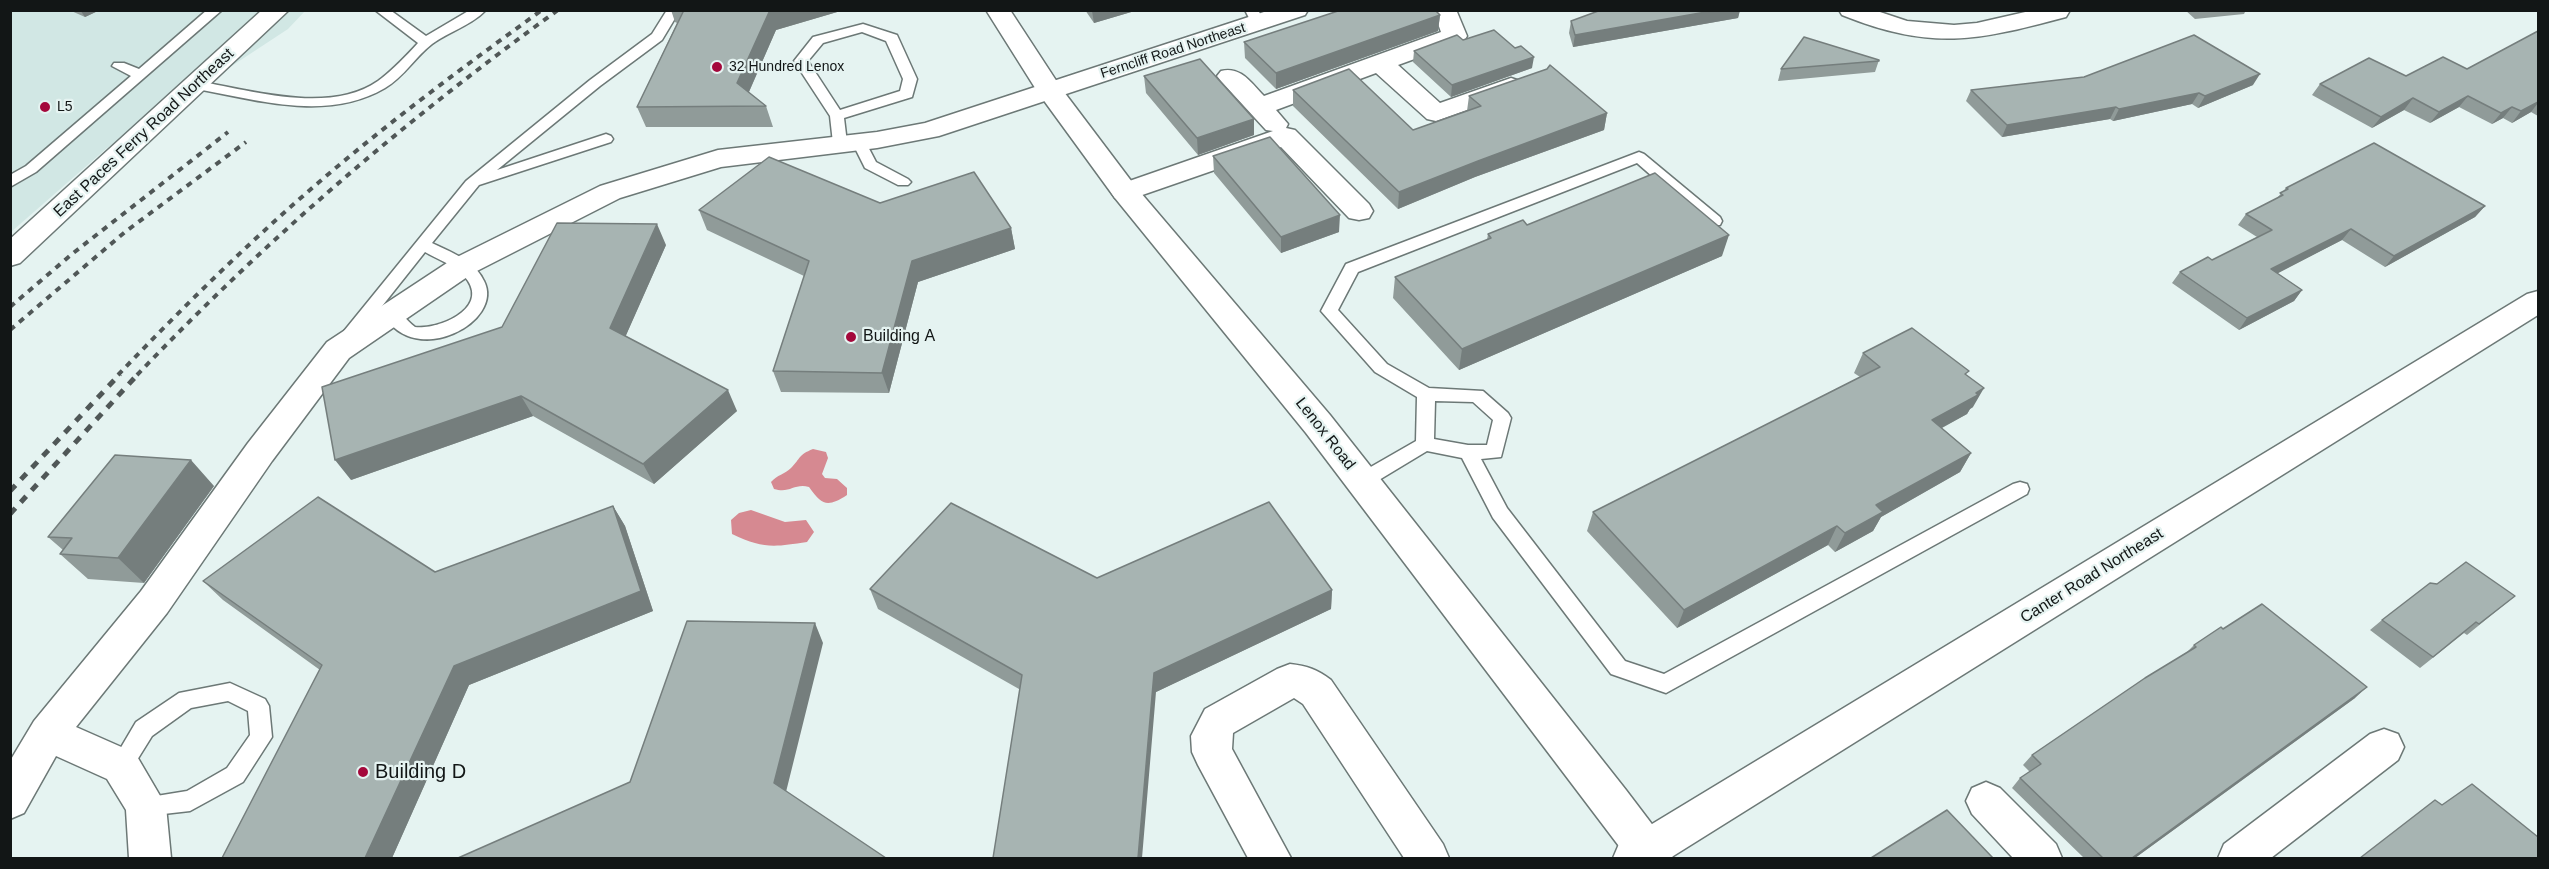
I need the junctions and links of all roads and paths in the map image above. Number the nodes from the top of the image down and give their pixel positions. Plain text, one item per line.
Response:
1 (216, 10) edge
2 (277, 10) edge
3 (381, 10) edge
4 (480, 10) edge
5 (674, 10) edge
6 (998, 10) edge
7 (1296, 10) edge
8 (1851, 10) edge
9 (1439, 12) edge
10 (2057, 12) dead end
11 (1255, 17) edge
12 (426, 42) junction
13 (1380, 63) junction
14 (119, 66) dead end
15 (140, 75) junction
16 (1230, 76) dead end
17 (1534, 78) edge
18 (197, 85) junction
19 (1050, 91) junction
20 (1259, 107) junction
21 (67, 115) dead end
22 (83, 124) junction
23 (846, 134) junction
24 (1286, 136) junction
25 (606, 139) dead end
26 (14, 176) edge
27 (903, 182) dead end
28 (471, 184) junction
29 (1125, 192) junction
30 (1359, 211) dead end
31 (1714, 221) edge
32 (424, 245) junction
33 (10, 256) edge
34 (463, 266) junction
35 (2538, 301) edge
36 (392, 315) junction
37 (338, 350) junction
38 (1426, 394) junction
39 (1425, 444) junction
40 (1467, 452) junction
41 (1362, 481) junction
42 (2020, 489) dead end
43 (48, 733) junction
44 (2385, 747) dead end
45 (121, 766) junction
46 (10, 800) edge
47 (1986, 801) dead end
48 (146, 806) junction
49 (1256, 851) edge
50 (1644, 856) edge
51 (150, 858) edge
52 (1428, 858) edge
53 (2041, 858) edge
54 (2239, 858) edge

1 - 15 lane
2 - 18 street, East Paces Ferry Road Northeast
3 - 12 lane
4 - 12 lane
5 - 28 lane
6 - 19 street, Lenox Road
7 - 11 street, Ferncliff Road Northeast
8 - 10 street
9 - 13 street
11 - 19 street, Ferncliff Road Northeast
12 - 18 lane
13 - 17 street
13 - 20 street
14 - 15 lane
15 - 22 lane
16 - 20 street
18 - 33 street, East Paces Ferry Road Northeast
19 - 23 street, Ferncliff Road Northeast
19 - 29 street, Lenox Road
20 - 24 street
21 - 22 lane
22 - 26 lane
23 - 23 lane
23 - 27 lane
23 - 34 street, Ferncliff Road Northeast
24 - 29 street
24 - 30 street
25 - 28 lane
28 - 32 lane
29 - 41 street, Lenox Road
31 - 38 lane
32 - 34 lane
32 - 37 lane
34 - 36 street, Ferncliff Road Northeast
34 - 36 lane
35 - 50 street, Canter Road Northeast
36 - 37 street, Ferncliff Road Northeast
37 - 43 street, Ferncliff Road Northeast
38 - 39 lane
38 - 40 lane
39 - 40 lane
39 - 41 lane
40 - 42 lane
41 - 50 street, Lenox Road
43 - 45 street
43 - 46 street, Ferncliff Road Northeast
44 - 54 street
45 - 48 street
45 - 48 lane
47 - 53 street
48 - 51 street
49 - 52 street

